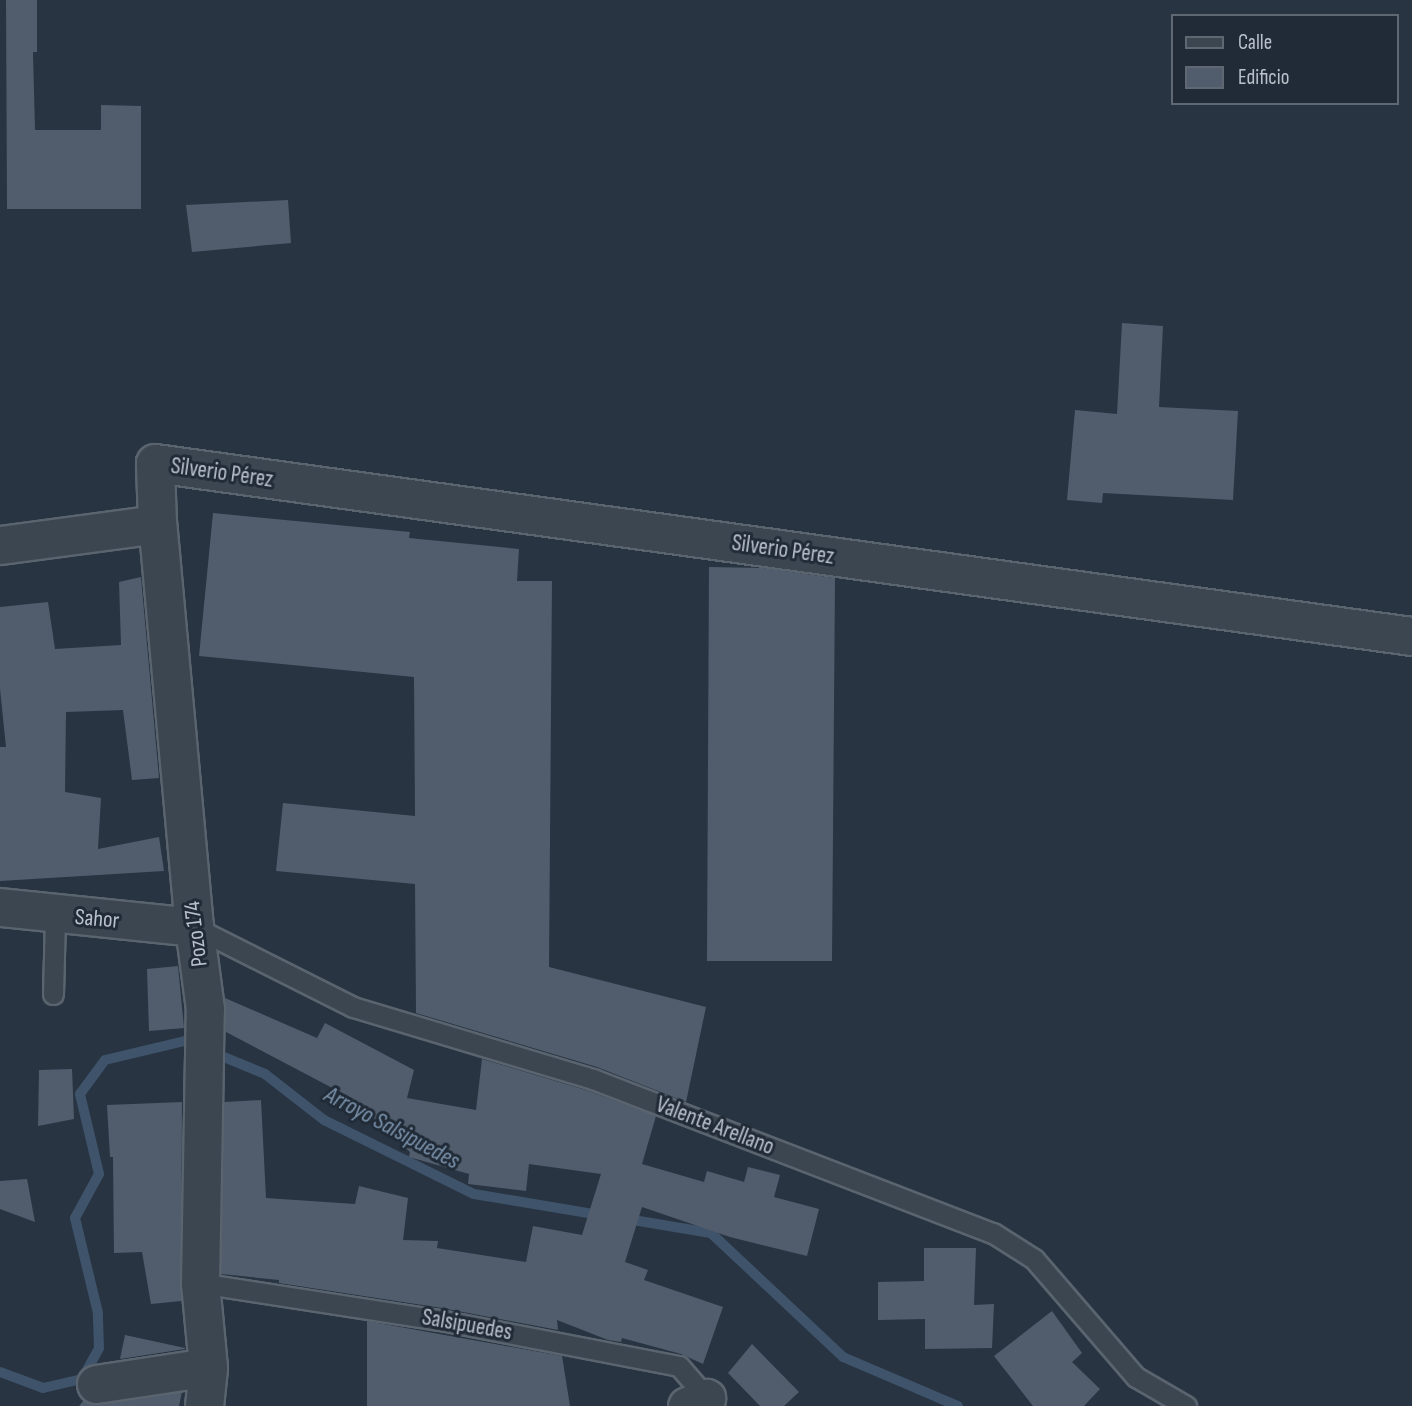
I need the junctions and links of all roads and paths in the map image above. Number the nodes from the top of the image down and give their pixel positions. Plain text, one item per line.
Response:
1 (155, 463) joint
2 (157, 524) junction
3 (0, 545) edge
4 (1412, 636) edge
5 (0, 907) edge
6 (55, 915) junction
7 (194, 928) junction
8 (53, 994) dead end
9 (200, 1283) junction
10 (208, 1367) junction
11 (96, 1384) dead end
12 (702, 1403) edge
13 (204, 1406) edge
14 (1186, 1406) edge

1 - 2 street, Pozo 174
1 - 4 street, Silverio Pérez
2 - 3 street
2 - 7 street, Pozo 174
5 - 6 street, Sahor
6 - 7 street, Sahor
6 - 8 lane
7 - 9 street, Pozo 174
7 - 14 lane, Valente Arellano
9 - 10 street, Pozo 174
9 - 12 lane, Salsipuedes
10 - 11 street
10 - 13 street, Pozo 174

